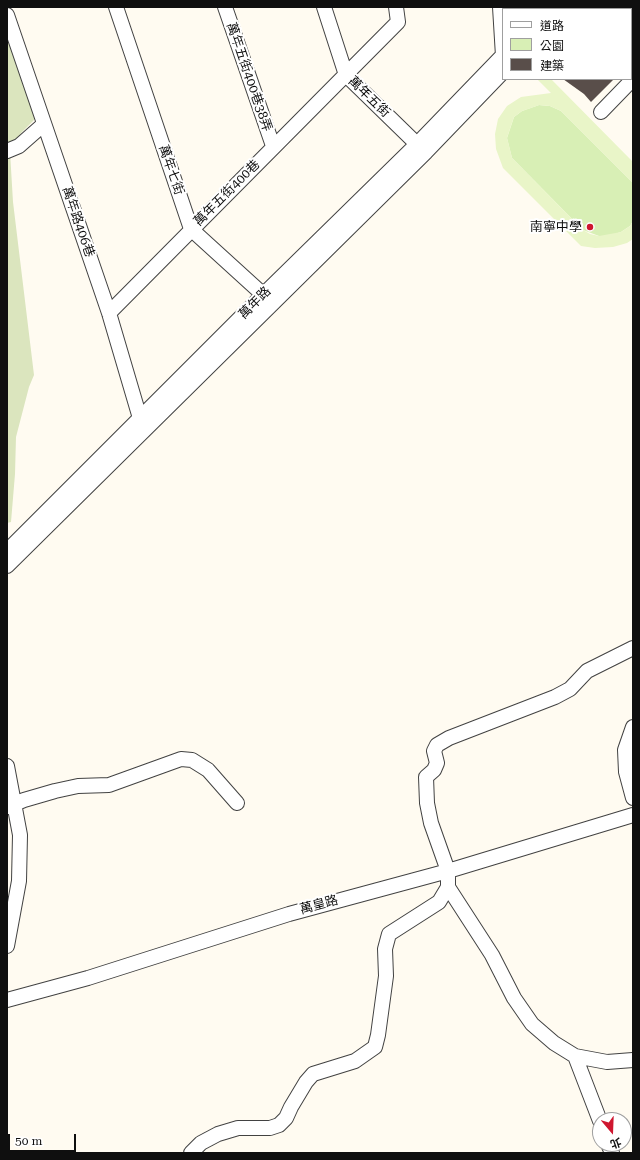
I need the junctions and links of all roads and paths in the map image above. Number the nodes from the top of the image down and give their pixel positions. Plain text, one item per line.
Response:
1 (116, 7) edge
2 (225, 7) edge
3 (324, 7) edge
4 (396, 7) edge
5 (500, 7) edge
6 (7, 15) edge
7 (502, 40) edge
8 (502, 57) edge
9 (502, 73) edge
10 (346, 75) junction
11 (633, 80) edge
12 (601, 112) dead end
13 (44, 124) junction
14 (273, 146) junction
15 (421, 148) junction
16 (7, 151) edge
17 (191, 229) junction
18 (268, 299) junction
19 (109, 313) junction
20 (142, 424) junction
21 (7, 550) edge
22 (7, 566) edge
23 (633, 648) edge
24 (633, 727) edge
25 (7, 766) edge
26 (633, 798) edge
27 (237, 803) dead end
28 (10, 806) edge
29 (633, 815) edge
30 (448, 871) junction
31 (448, 887) junction
32 (7, 946) edge
33 (7, 1000) edge
34 (575, 1056) junction
35 (633, 1060) edge
36 (597, 1112) edge
37 (191, 1153) edge

1 - 17 street, 萬年七街
2 - 14 street, 萬年五街400巷38弄
3 - 10 street, 萬年五街
4 - 10 street, 萬年五街400巷
5 - 7 street
6 - 13 street, 萬年路406巷
8 - 15 street, 萬年路
9 - 15 street, 萬年路
10 - 14 street, 萬年五街400巷
10 - 15 street, 萬年五街
11 - 12 street
13 - 16 street
13 - 19 street, 萬年路406巷
14 - 17 street, 萬年五街400巷
15 - 18 street, 萬年路
17 - 18 street, 萬年七街
17 - 19 street, 萬年五街400巷
18 - 20 street, 萬年路
19 - 20 street, 萬年路406巷
20 - 21 street, 萬年路
20 - 22 street, 萬年路
23 - 30 street
24 - 26 street
25 - 28 street
27 - 28 street
28 - 32 street
29 - 30 street, 萬皇路
30 - 31 street
30 - 33 street, 萬皇路
31 - 34 street
31 - 37 street
34 - 35 street
34 - 36 street

